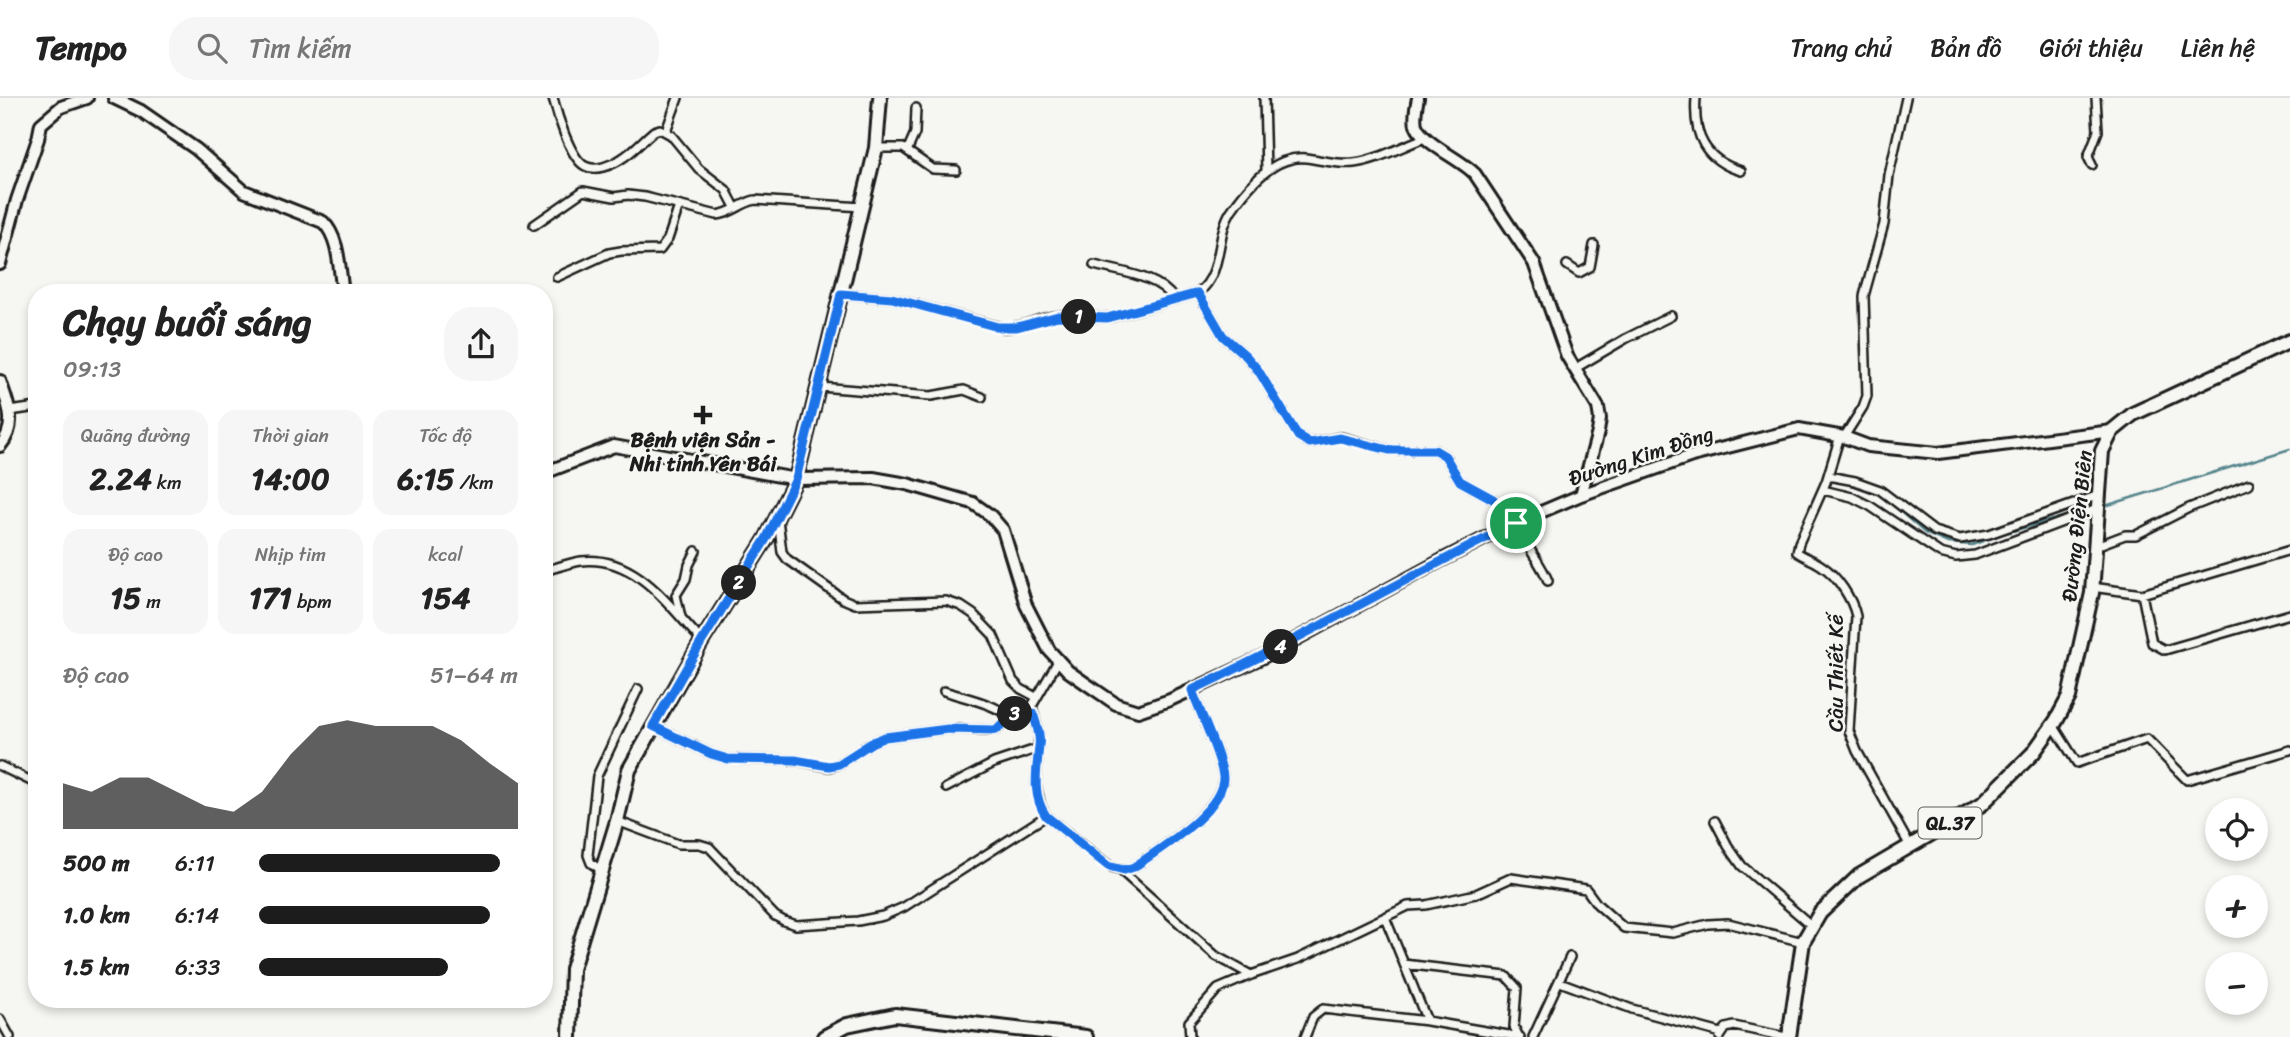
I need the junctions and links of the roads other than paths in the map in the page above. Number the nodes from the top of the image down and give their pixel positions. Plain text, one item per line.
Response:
1 (87, 98) edge
2 (114, 98) edge
3 (553, 98) edge
4 (678, 98) edge
5 (880, 98) edge
6 (1264, 98) edge
7 (1418, 98) edge
8 (1696, 98) edge
9 (1906, 98) edge
10 (2096, 98) edge
11 (916, 108) dead end
12 (666, 131) junction
13 (1425, 138) junction
14 (876, 148) junction
15 (908, 149) junction
16 (2092, 165) dead end
17 (956, 170) dead end
18 (1266, 170) junction
19 (1741, 171) dead end
20 (678, 206) junction
21 (735, 207) junction
22 (862, 207) junction
23 (534, 225) dead end
24 (1594, 245) dead end
25 (0, 264) edge
26 (1094, 265) dead end
27 (1567, 265) dead end
28 (557, 277) dead end
29 (342, 284) edge
30 (1198, 293) junction
31 (841, 294) junction
32 (1174, 299) junction
33 (1671, 316) dead end
34 (2290, 341) edge
35 (1574, 369) junction
36 (0, 381) edge
37 (820, 387) junction
38 (982, 397) dead end
39 (28, 408) edge
40 (10, 411) junction
41 (2112, 431) junction
42 (1842, 436) junction
43 (0, 446) edge
44 (553, 470) edge
45 (1828, 475) junction
46 (796, 479) junction
47 (2249, 484) dead end
48 (1823, 490) junction
49 (1581, 495) junction
50 (2099, 495) junction
51 (2097, 509) junction
52 (778, 518) junction
53 (1517, 522) junction
54 (2095, 546) junction
55 (2290, 550) edge
56 (696, 551) dead end
57 (553, 569) edge
58 (1548, 581) dead end
59 (2092, 587) junction
60 (2142, 594) junction
61 (2290, 614) edge
62 (683, 621) junction
63 (702, 641) junction
64 (1058, 661) junction
65 (638, 690) dead end
66 (1192, 690) junction
67 (944, 691) dead end
68 (1036, 697) junction
69 (1033, 713) junction
70 (1011, 718) junction
71 (2053, 725) junction
72 (653, 726) junction
73 (1039, 748) junction
74 (2290, 750) edge
75 (0, 766) edge
76 (28, 780) edge
77 (946, 788) dead end
78 (1046, 816) junction
79 (617, 821) junction
80 (1715, 821) dead end
81 (1910, 846) junction
82 (1119, 869) junction
83 (601, 870) junction
84 (1385, 917) junction
85 (1812, 926) junction
86 (1803, 942) junction
87 (1570, 957) dead end
88 (1404, 964) junction
89 (1251, 975) junction
90 (1560, 982) junction
91 (0, 1019) edge
92 (1427, 1021) junction
93 (1721, 1035) edge
94 (10, 1037) edge
95 (570, 1037) edge
96 (824, 1037) edge
97 (1086, 1037) edge
98 (1190, 1037) edge
99 (1304, 1037) edge
100 (1533, 1037) edge
101 (1788, 1037) edge

1 - 25 street
2 - 29 street
3 - 12 street
4 - 12 street
5 - 14 main road
6 - 18 street
7 - 13 street
8 - 19 street
9 - 42 street, Cầu Thiết Kế
10 - 16 street
11 - 15 street
12 - 21 street
13 - 18 street
13 - 35 street
14 - 15 street
14 - 22 main road
15 - 17 street
18 - 30 street
20 - 21 street
20 - 23 street
20 - 28 street
21 - 22 street
22 - 31 main road
24 - 27 street
26 - 32 street
30 - 32 street
30 - 53 street
31 - 32 street
31 - 37 main road
33 - 35 street
34 - 41 main road, Đường Điện Biên
35 - 49 street
36 - 40 street
37 - 38 street
37 - 46 main road
39 - 40 street
40 - 43 street
41 - 42 street, Đường Kim Đồng
41 - 50 main road, Đường Điện Biên / QL.37
42 - 45 street, Cầu Thiết Kế
42 - 49 street, Đường Kim Đồng
44 - 46 street, Đường Kim Đồng
45 - 48 street, Cầu Thiết Kế
45 - 50 street
46 - 52 main road
46 - 64 street, Đường Kim Đồng
47 - 54 street
48 - 51 street
48 - 81 street, Cầu Thiết Kế
49 - 53 street, Đường Kim Đồng
50 - 51 main road, Đường Điện Biên / QL.37
51 - 54 main road, Đường Điện Biên / QL.37
52 - 63 main road
52 - 68 street
53 - 58 street
53 - 66 street, Đường Kim Đồng
54 - 59 main road, Đường Điện Biên / QL.37
55 - 60 street
56 - 62 street
57 - 62 street
59 - 60 street
59 - 71 main road, Đường Điện Biên / QL.37
60 - 61 street
62 - 63 street
63 - 72 main road
64 - 66 street, Đường Kim Đồng
64 - 68 street
65 - 83 street
66 - 82 street
67 - 70 street
68 - 69 street
69 - 70 street
69 - 73 street
70 - 72 street
71 - 74 street
71 - 81 main road, Đường Điện Biên / QL.37
72 - 79 main road
73 - 77 street
73 - 78 street
75 - 76 street
78 - 79 street
78 - 82 street
79 - 83 main road
80 - 85 street
81 - 85 main road, Đường Điện Biên / QL.37
82 - 89 street
83 - 95 main road
84 - 86 street
84 - 88 street
84 - 89 street
85 - 86 main road, Đường Điện Biên / QL.37
86 - 101 main road, Đường Điện Biên / QL.37
87 - 90 street
88 - 92 street
88 - 92 street
89 - 98 street
90 - 93 street
90 - 100 street
91 - 94 street
92 - 99 street
93 - 101 street
96 - 97 main road

